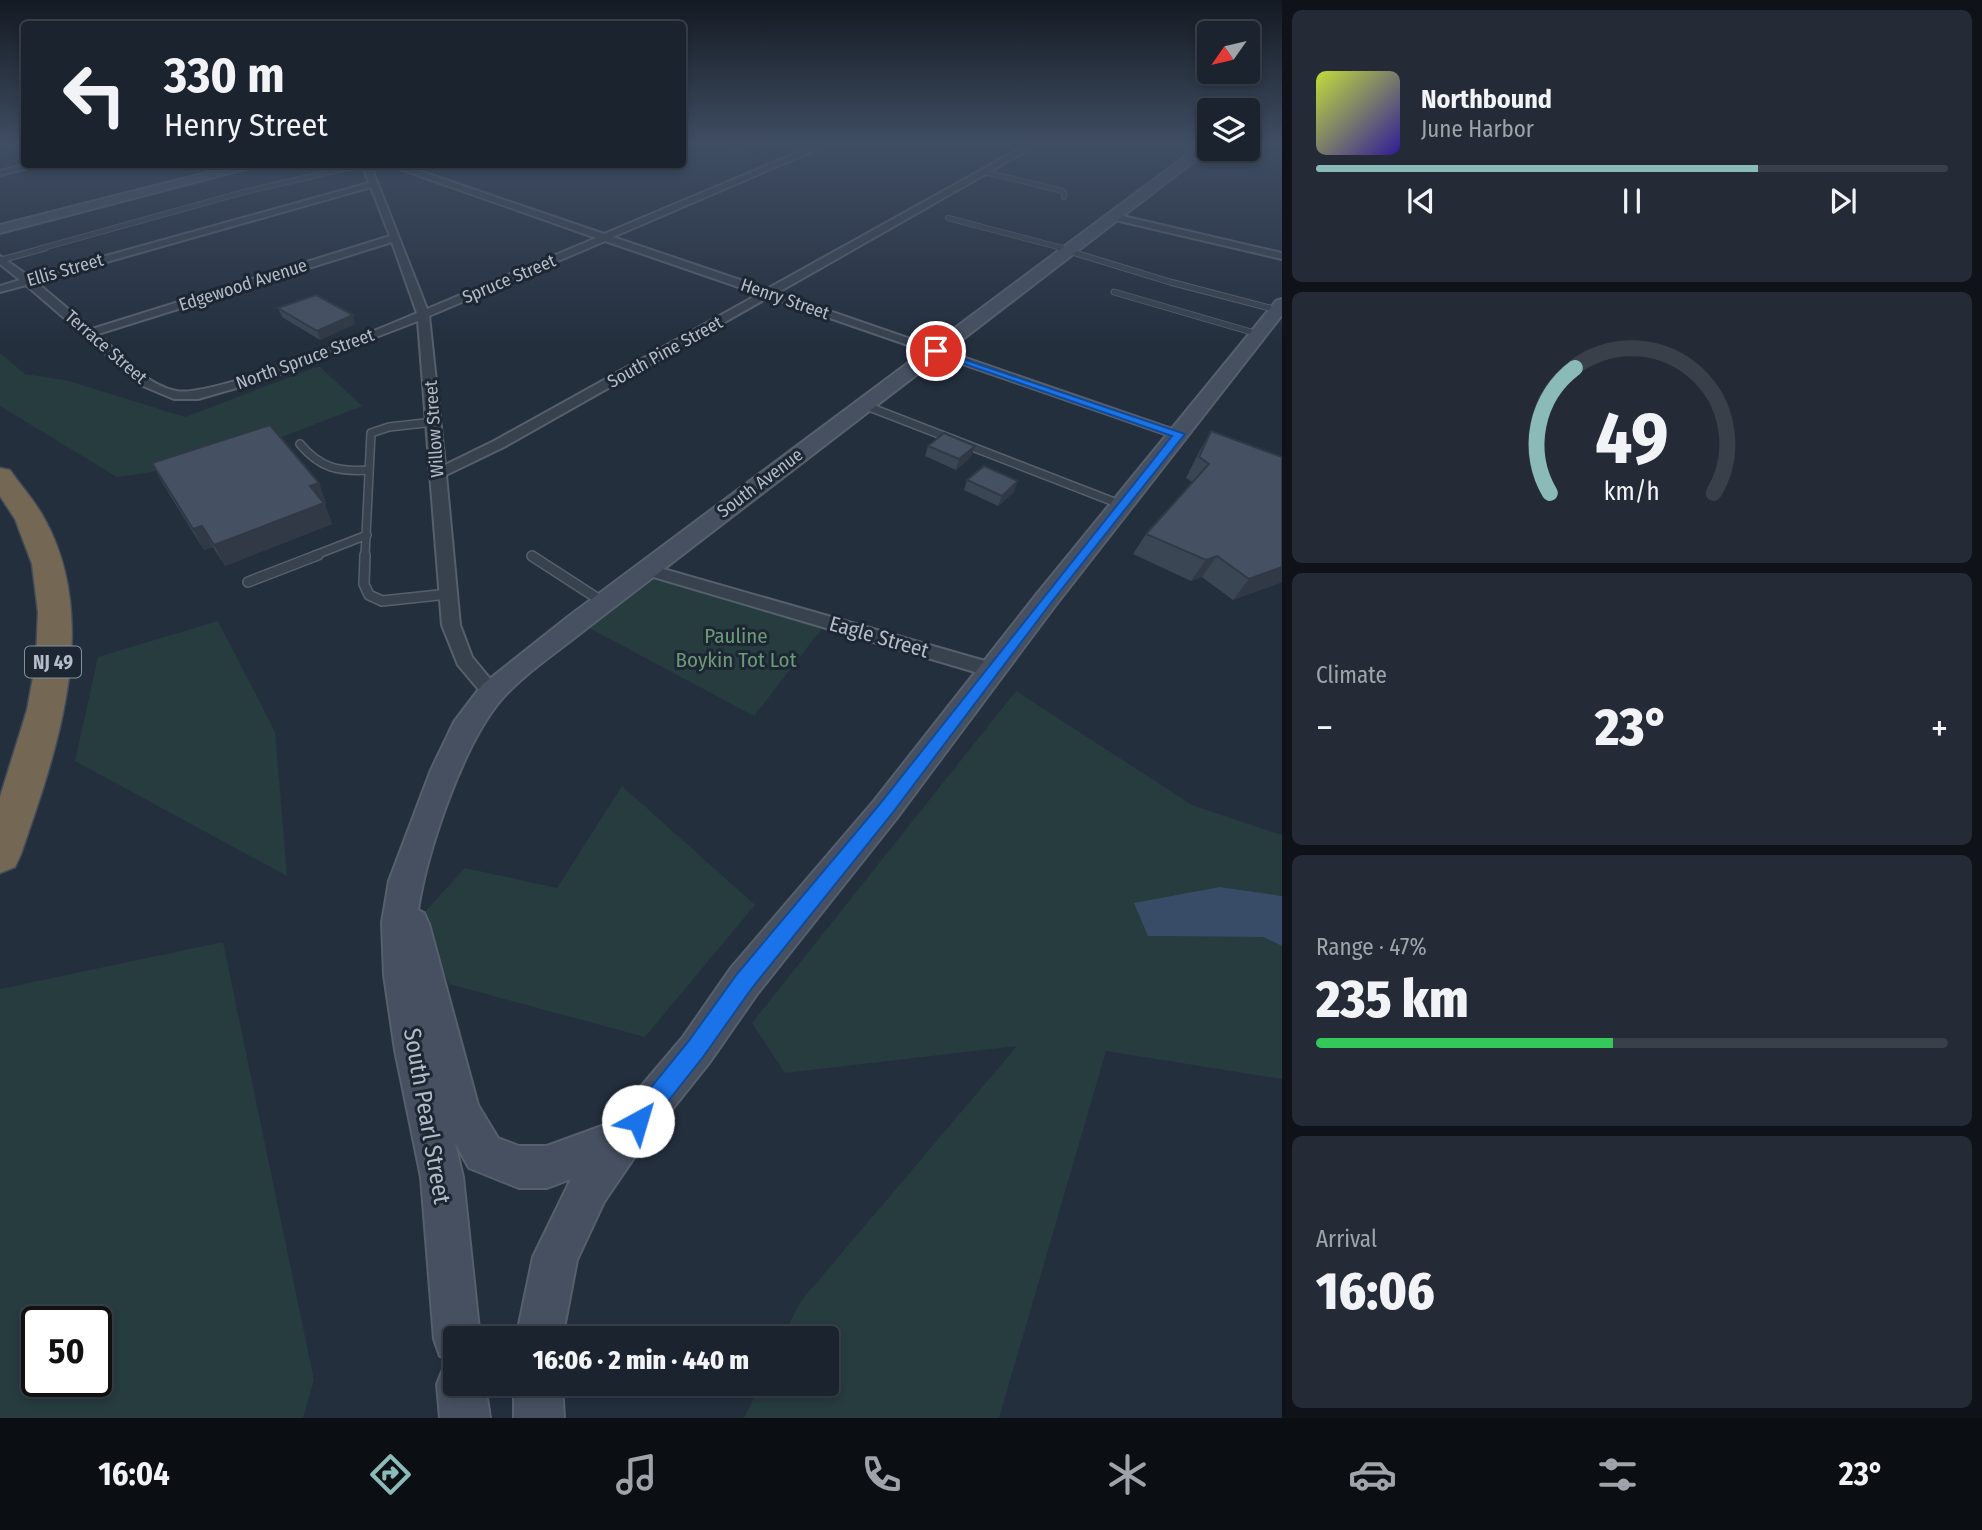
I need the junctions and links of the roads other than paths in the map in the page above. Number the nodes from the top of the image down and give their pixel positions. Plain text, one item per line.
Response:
1 (79, 209) edge
2 (185, 209) edge
3 (284, 209) edge
4 (384, 209) edge
5 (522, 209) edge
6 (673, 209) edge
7 (918, 209) edge
8 (1124, 209) edge
9 (1114, 217) junction
10 (948, 218) dead end
11 (0, 229) edge
12 (395, 238) junction
13 (606, 238) junction
14 (1068, 251) junction
15 (1282, 256) edge
16 (0, 260) edge
17 (29, 281) junction
18 (0, 289) edge
19 (1114, 292) dead end
20 (769, 294) junction
21 (423, 315) junction
22 (1272, 316) edge
23 (91, 333) junction
24 (936, 351) junction
25 (185, 397) joint
26 (864, 405) junction
27 (434, 422) junction
28 (1179, 434) junction
29 (300, 444) dead end
30 (369, 470) junction
31 (438, 474) junction
32 (0, 476) edge
33 (1122, 505) junction
34 (366, 535) junction
35 (533, 556) dead end
36 (646, 569) junction
37 (248, 582) dead end
38 (449, 594) junction
39 (603, 602) junction
40 (992, 670) junction
41 (492, 692) junction
42 (0, 854) edge
43 (404, 895) junction
44 (624, 1138) junction
45 (456, 1326) edge
46 (541, 1326) edge
47 (462, 1396) edge
48 (538, 1396) edge
49 (464, 1418) edge
50 (539, 1418) edge

1 - 11 main road
2 - 16 lane
3 - 17 street, Ellis Street
4 - 12 street, Willow Street
5 - 13 street, Henry Street
6 - 13 street, Spruce Street
7 - 20 street, South Pine Street
8 - 9 main road, South Avenue
9 - 14 main road, South Avenue
9 - 15 street
10 - 14 lane
12 - 21 street, Willow Street
12 - 23 street, Edgewood Avenue
13 - 20 street, Henry Street
13 - 21 street, Spruce Street
14 - 22 lane
14 - 24 main road, South Avenue
16 - 17 street, Terrace Street
17 - 18 street, Ellis Street
17 - 23 street, Terrace Street
19 - 22 lane
20 - 24 street, Henry Street
20 - 31 street, South Pine Street
21 - 25 street, North Spruce Street
21 - 27 street, Willow Street
22 - 28 main road
23 - 25 street, Terrace Street
24 - 26 main road, South Avenue
24 - 28 street, Henry Street
26 - 33 lane
26 - 36 main road, South Avenue
27 - 30 lane
27 - 31 street, Willow Street
28 - 33 main road
29 - 30 lane
30 - 34 lane
31 - 38 street, Willow Street
32 - 42 highway, NJ 49
33 - 40 main road
34 - 37 lane
34 - 38 lane
35 - 39 lane
36 - 39 main road, South Avenue
36 - 40 street, Eagle Street
38 - 41 street, Willow Street
39 - 41 main road, South Avenue
40 - 44 main road
41 - 43 main road, South Avenue
43 - 44 main road
43 - 45 main road, South Pearl Street
44 - 46 main road
47 - 49 main road
48 - 50 main road

